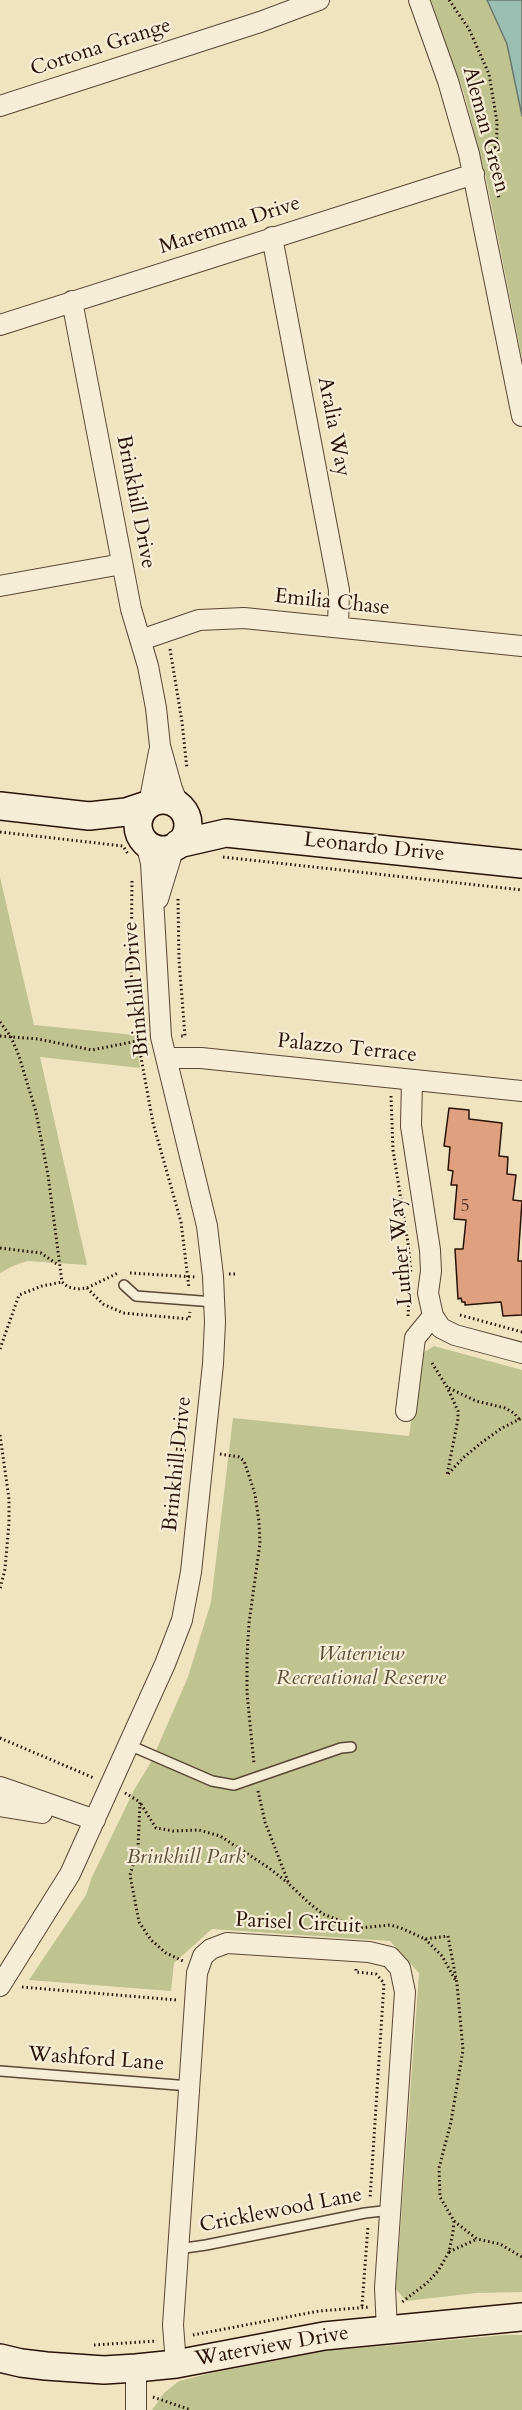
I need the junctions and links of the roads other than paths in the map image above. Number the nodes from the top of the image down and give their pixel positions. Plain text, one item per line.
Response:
1 (319, 0) edge
2 (418, 0) edge
3 (0, 104) edge
4 (474, 174) junction
5 (272, 237) junction
6 (72, 301) junction
7 (0, 325) edge
8 (522, 416) edge
9 (122, 564) junction
10 (0, 586) edge
11 (338, 627) junction
12 (141, 640) junction
13 (522, 646) edge
14 (160, 746) junction
15 (148, 804) junction
16 (0, 806) edge
17 (180, 807) junction
18 (89, 816) junction
19 (222, 845) junction
20 (176, 846) junction
21 (147, 849) junction
22 (522, 864) edge
23 (154, 909) junction
24 (167, 1058) junction
25 (411, 1089) junction
26 (522, 1091) edge
27 (124, 1285) dead end
28 (214, 1302) junction
29 (433, 1317) junction
30 (522, 1353) edge
31 (406, 1411) dead end
32 (129, 1745) junction
33 (351, 1747) dead end
34 (0, 1787) edge
35 (0, 1806) edge
36 (92, 1826) junction
37 (0, 1986) edge
38 (0, 2071) edge
39 (190, 2086) junction
40 (391, 2210) junction
41 (178, 2248) junction
42 (522, 2317) edge
43 (386, 2318) junction
44 (175, 2351) junction
45 (7, 2363) edge
46 (136, 2368) junction
47 (136, 2403) edge

1 - 3 street, Cortona Grange
2 - 4 street, Aleman Green
4 - 5 street, Maremma Drive
4 - 8 street, Aleman Green
5 - 6 street, Maremma Drive
5 - 11 street, Aralia Way
6 - 7 street, Maremma Drive
6 - 9 street, Brinkhill Drive
9 - 10 street
9 - 12 street, Brinkhill Drive
11 - 12 street, Emilia Chase
11 - 13 street, Emilia Chase
12 - 14 street, Brinkhill Drive
14 - 15 street, Brinkhill Drive
14 - 17 street, Brinkhill Drive
15 - 17 street
15 - 18 street
15 - 21 street
16 - 18 street
17 - 19 street, Leonardo Drive
17 - 20 street
18 - 21 street
19 - 20 street, Leonardo Drive
19 - 22 street, Leonardo Drive
20 - 21 street
20 - 23 street, Brinkhill Drive
21 - 23 street, Brinkhill Drive
23 - 24 street, Brinkhill Drive
24 - 25 street, Palazzo Terrace
24 - 28 street, Brinkhill Drive
25 - 26 street, Palazzo Terrace
25 - 29 street, Luther Way
27 - 28 lane
28 - 32 street, Brinkhill Drive
29 - 30 street
29 - 31 street, Luther Way
32 - 33 lane
32 - 36 street, Brinkhill Drive
34 - 36 street
35 - 36 street
36 - 37 street, Brinkhill Drive
38 - 39 lane, Washford Lane
39 - 40 street, Parisel Circuit
39 - 41 street
40 - 41 lane, Cricklewood Lane
40 - 43 street, Parisel Circuit
41 - 44 street
42 - 43 street, Waterview Drive
43 - 44 street, Waterview Drive
44 - 46 street, Waterview Drive
45 - 46 street, Waterview Drive
46 - 47 street

